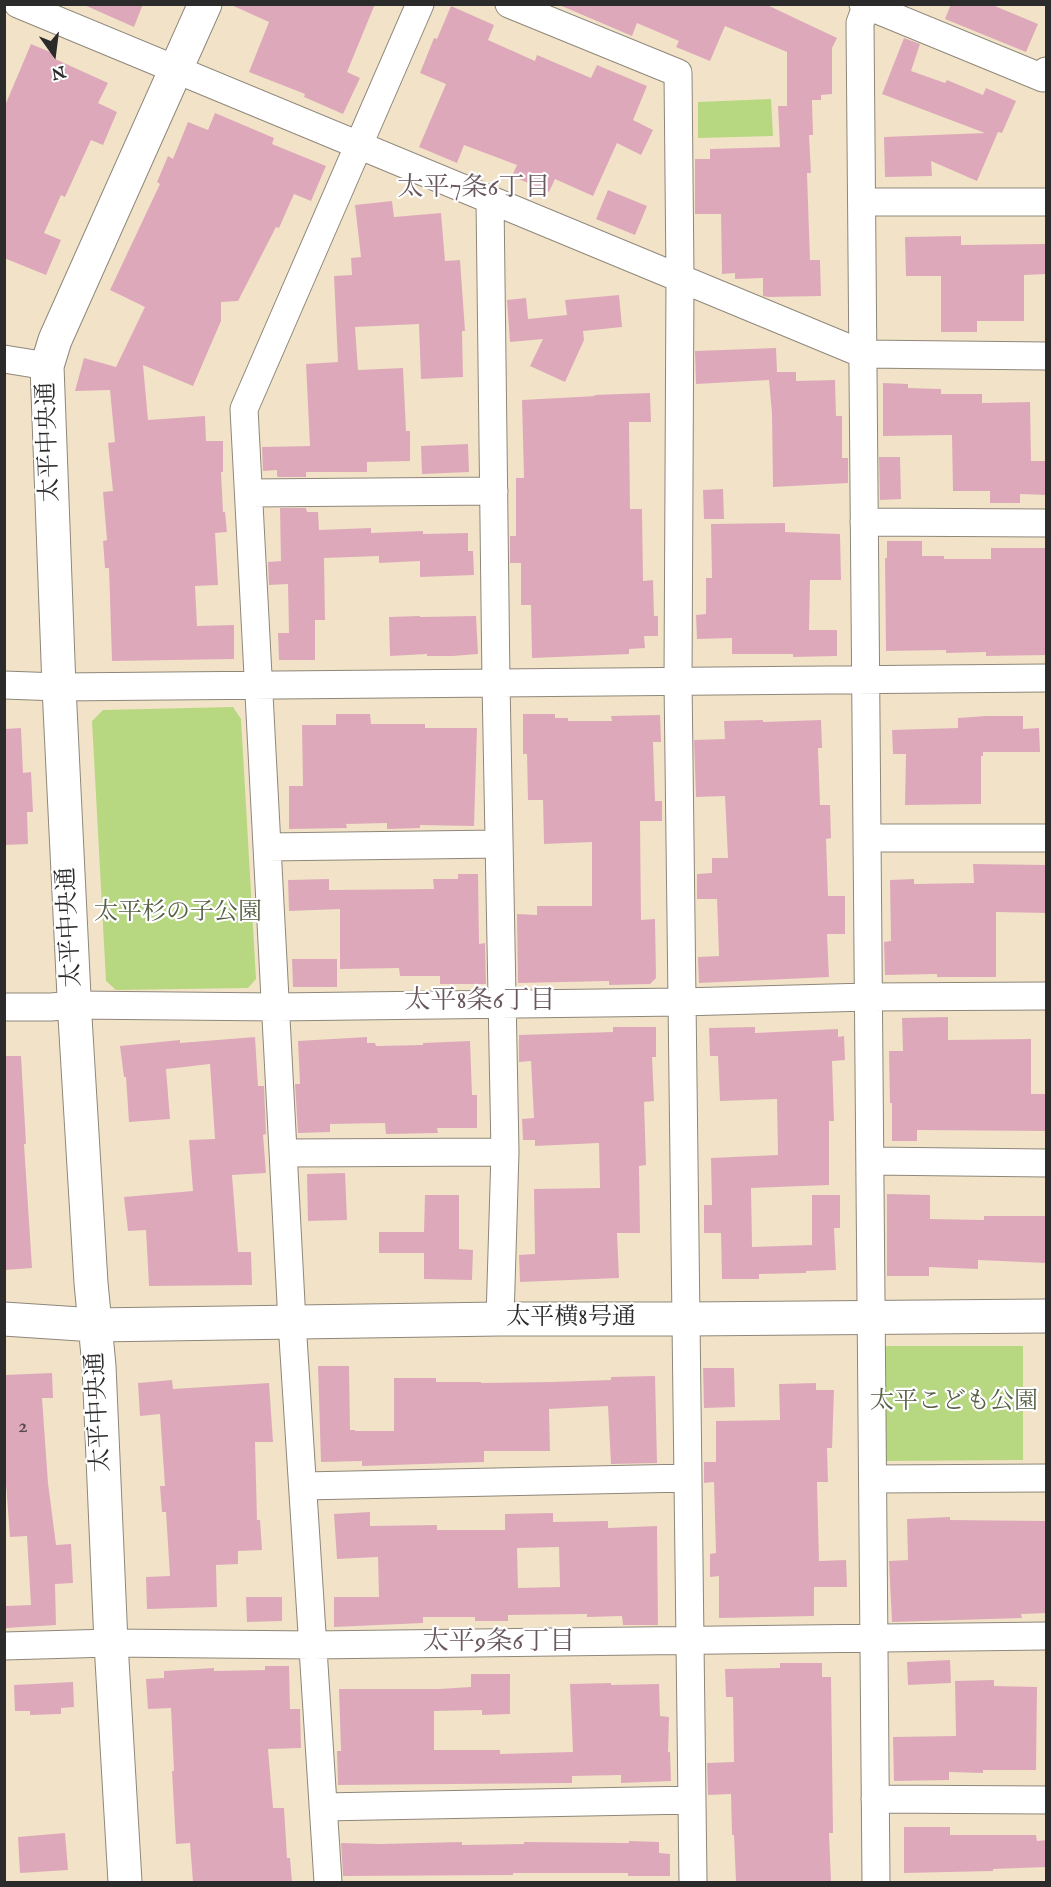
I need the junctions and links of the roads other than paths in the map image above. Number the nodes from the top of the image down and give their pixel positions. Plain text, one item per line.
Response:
1 (18, 4) edge
2 (205, 4) edge
3 (420, 4) edge
4 (509, 4) edge
5 (866, 5) edge
6 (175, 69) junction
7 (1047, 71) edge
8 (358, 146) junction
9 (490, 200) junction
10 (862, 202) junction
11 (1047, 202) edge
12 (680, 278) junction
13 (863, 354) junction
14 (1047, 356) edge
15 (4, 359) edge
16 (47, 366) junction
17 (494, 491) junction
18 (249, 493) junction
19 (864, 522) junction
20 (1047, 523) edge
21 (1047, 678) edge
22 (866, 679) junction
23 (678, 680) junction
24 (496, 682) junction
25 (257, 684) junction
26 (4, 685) edge
27 (58, 687) junction
28 (867, 838) junction
29 (1047, 838) edge
30 (499, 844) junction
31 (267, 847) junction
32 (1047, 996) edge
33 (868, 997) junction
34 (681, 1002) junction
35 (502, 1004) junction
36 (75, 1005) junction
37 (4, 1007) edge
38 (276, 1007) junction
39 (505, 1152) junction
40 (283, 1154) junction
41 (870, 1161) junction
42 (1047, 1163) edge
43 (1047, 1316) edge
44 (871, 1318) junction
45 (4, 1319) edge
46 (500, 1319) junction
47 (687, 1319) junction
48 (292, 1322) junction
49 (95, 1325) junction
50 (688, 1478) junction
51 (1047, 1478) edge
52 (873, 1479) junction
53 (303, 1486) junction
54 (1047, 1636) edge
55 (874, 1639) junction
56 (690, 1641) junction
57 (111, 1643) junction
58 (312, 1645) junction
59 (4, 1646) edge
60 (875, 1799) junction
61 (692, 1800) junction
62 (1047, 1800) edge
63 (323, 1807) junction
64 (125, 1882) edge
65 (328, 1882) edge
66 (693, 1882) edge
67 (876, 1882) edge

1 - 6 street
2 - 6 street, 太平中央通
3 - 8 street
4 - 12 street
5 - 7 street
5 - 10 street
6 - 8 street
6 - 16 street, 太平中央通
8 - 9 street
8 - 18 street
9 - 12 street
9 - 17 street
10 - 11 street
10 - 13 street
12 - 13 street
12 - 23 street
13 - 14 street
13 - 19 street
15 - 16 street
16 - 27 street, 太平中央通
17 - 18 street
17 - 24 street
18 - 25 street
19 - 20 street
19 - 22 street
21 - 22 street
22 - 23 street
22 - 28 street
23 - 24 street
23 - 34 street
24 - 25 street
24 - 30 street
25 - 27 street
25 - 31 street
26 - 27 street
27 - 36 street, 太平中央通
28 - 29 street
28 - 33 street
30 - 31 street
30 - 35 street
31 - 38 street
32 - 33 street
33 - 34 street
33 - 41 street
34 - 35 street
34 - 47 street
35 - 38 street
35 - 39 street
36 - 37 street
36 - 38 street
36 - 49 street, 太平中央通
38 - 40 street
39 - 40 street
39 - 46 street
40 - 48 street
41 - 42 street
41 - 44 street
43 - 44 street, 太平横8号通
44 - 47 street, 太平横8号通
44 - 52 street
45 - 49 street, 太平横8号通
46 - 47 street, 太平横8号通
46 - 48 street, 太平横8号通
47 - 50 street
48 - 49 street, 太平横8号通
48 - 53 street
49 - 57 street, 太平中央通
50 - 53 street
50 - 56 street
51 - 52 street
52 - 55 street
53 - 58 street
54 - 55 street
55 - 56 street
55 - 60 street
56 - 58 street
56 - 61 street
57 - 58 street
57 - 59 street
57 - 64 street, 太平中央通
58 - 63 street
60 - 62 street
60 - 67 street
61 - 63 street
61 - 66 street
63 - 65 street

